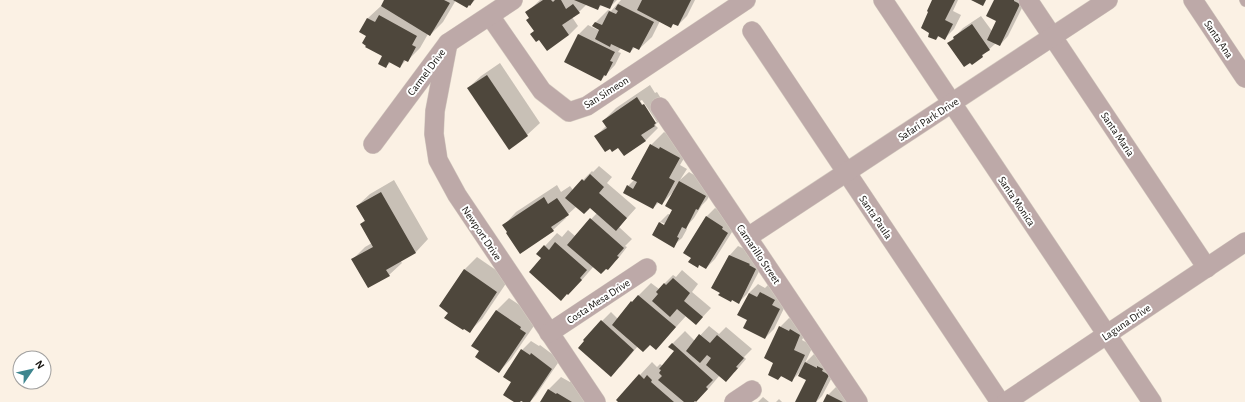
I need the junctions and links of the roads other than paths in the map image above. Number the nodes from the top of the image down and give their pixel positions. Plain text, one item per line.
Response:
1 (513, 0) edge
2 (746, 0) edge
3 (883, 0) edge
4 (1028, 0) edge
5 (1108, 0) edge
6 (1193, 0) edge
7 (490, 16) junction
8 (752, 31) dead end
9 (1052, 36) junction
10 (448, 43) junction
11 (1245, 78) edge
12 (952, 103) junction
13 (660, 107) dead end
14 (373, 144) dead end
15 (846, 172) junction
16 (748, 237) junction
17 (1245, 242) edge
18 (647, 268) dead end
19 (1207, 268) junction
20 (550, 333) junction
21 (1107, 335) junction
22 (752, 390) dead end
23 (596, 402) edge
24 (734, 402) edge
25 (858, 402) edge
26 (1000, 402) edge
27 (1006, 402) edge
28 (1152, 402) edge

1 - 7 street, Carmel Drive
2 - 7 street, San Simeon
3 - 12 street, Santa Monica
4 - 9 street, Santa Maria
5 - 9 street, Safari Park Drive
6 - 11 street, Santa Ana
7 - 10 street, Carmel Drive
8 - 15 street, Santa Paula
9 - 12 street, Safari Park Drive
9 - 19 street, Santa Maria
10 - 14 street, Carmel Drive
10 - 20 street, Newport Drive
12 - 15 street, Safari Park Drive
12 - 21 street, Santa Monica
13 - 16 street, Camarillo Street
15 - 16 street, Safari Park Drive
15 - 26 street, Santa Paula
16 - 25 street, Camarillo Street
17 - 19 street, Laguna Drive
18 - 20 street, Costa Mesa Drive
19 - 21 street, Laguna Drive
20 - 23 street, Newport Drive
21 - 27 street, Laguna Drive
21 - 28 street, Santa Monica
22 - 24 street

